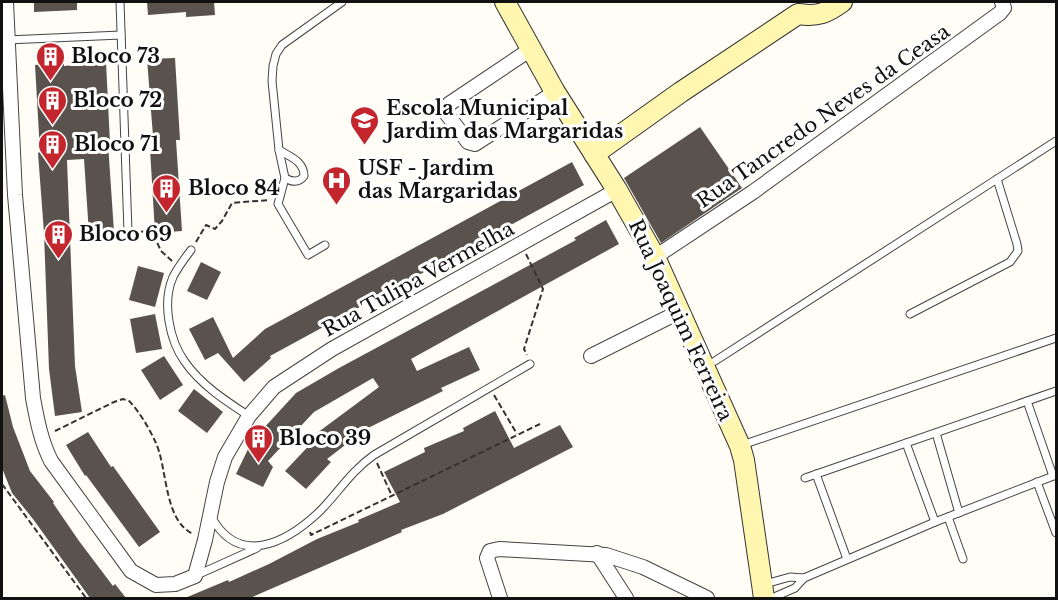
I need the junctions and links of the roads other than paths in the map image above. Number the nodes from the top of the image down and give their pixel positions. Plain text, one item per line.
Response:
1 (6, 2) edge
2 (120, 2) edge
3 (342, 2) edge
4 (505, 2) edge
5 (842, 2) edge
6 (1002, 2) edge
7 (794, 8) edge
8 (121, 35) junction
9 (7, 40) junction
10 (531, 49) junction
11 (555, 92) junction
12 (1056, 141) edge
13 (279, 150) junction
14 (594, 154) junction
15 (285, 178) junction
16 (997, 179) junction
17 (617, 190) junction
18 (128, 232) road end
19 (325, 245) dead end
20 (191, 250) road end
21 (655, 257) junction
22 (679, 312) junction
23 (910, 314) dead end
24 (1056, 338) edge
25 (591, 356) dead end
26 (530, 364) road end
27 (710, 364) junction
28 (1056, 390) edge
29 (1027, 401) junction
30 (249, 416) junction
31 (936, 433) junction
32 (906, 443) junction
33 (740, 446) junction
34 (816, 474) junction
35 (1055, 475) edge
36 (805, 478) dead end
37 (1037, 482) junction
38 (210, 513) junction
39 (959, 513) junction
40 (948, 517) junction
41 (935, 522) junction
42 (1056, 533) edge
43 (257, 548) junction
44 (597, 553) junction
45 (847, 559) junction
46 (963, 559) dead end
47 (195, 576) junction
48 (804, 578) junction
49 (765, 594) edge
50 (500, 598) edge
51 (626, 598) edge
52 (707, 598) edge

1 - 9 street
2 - 8 lane
3 - 13 lane
4 - 10 street, Rua Joaquim Ferreira
5 - 7 street
6 - 21 street, Rua Tancredo Neves da Ceasa
7 - 14 street
8 - 9 lane
8 - 18 lane
9 - 47 street
10 - 11 street, Rua Joaquim Ferreira
10 - 11 street
11 - 14 street, Rua Joaquim Ferreira
12 - 16 lane
13 - 15 lane
13 - 15 lane
14 - 17 street, Rua Joaquim Ferreira
15 - 19 lane
16 - 23 lane
16 - 27 lane
17 - 21 street, Rua Joaquim Ferreira
17 - 30 street, Rua Tulipa Vermelha
20 - 30 lane
21 - 22 street, Rua Joaquim Ferreira
22 - 25 street
22 - 27 street, Rua Joaquim Ferreira
24 - 33 lane
26 - 43 lane
27 - 33 street, Rua Joaquim Ferreira
28 - 29 lane
29 - 31 lane
29 - 35 lane
30 - 38 street, Rua Tulipa Vermelha
31 - 32 lane
31 - 39 lane
32 - 34 lane
32 - 41 lane
33 - 49 street, Rua Joaquim Ferreira
34 - 36 lane
34 - 45 lane
35 - 37 lane
37 - 39 lane
37 - 42 lane
38 - 43 lane
38 - 47 street, Rua Tulipa Vermelha
39 - 40 lane
40 - 41 lane
40 - 46 lane
41 - 45 lane
43 - 47 lane
44 - 50 street
44 - 51 street
44 - 52 street
45 - 48 lane
48 - 49 lane
48 - 49 lane

